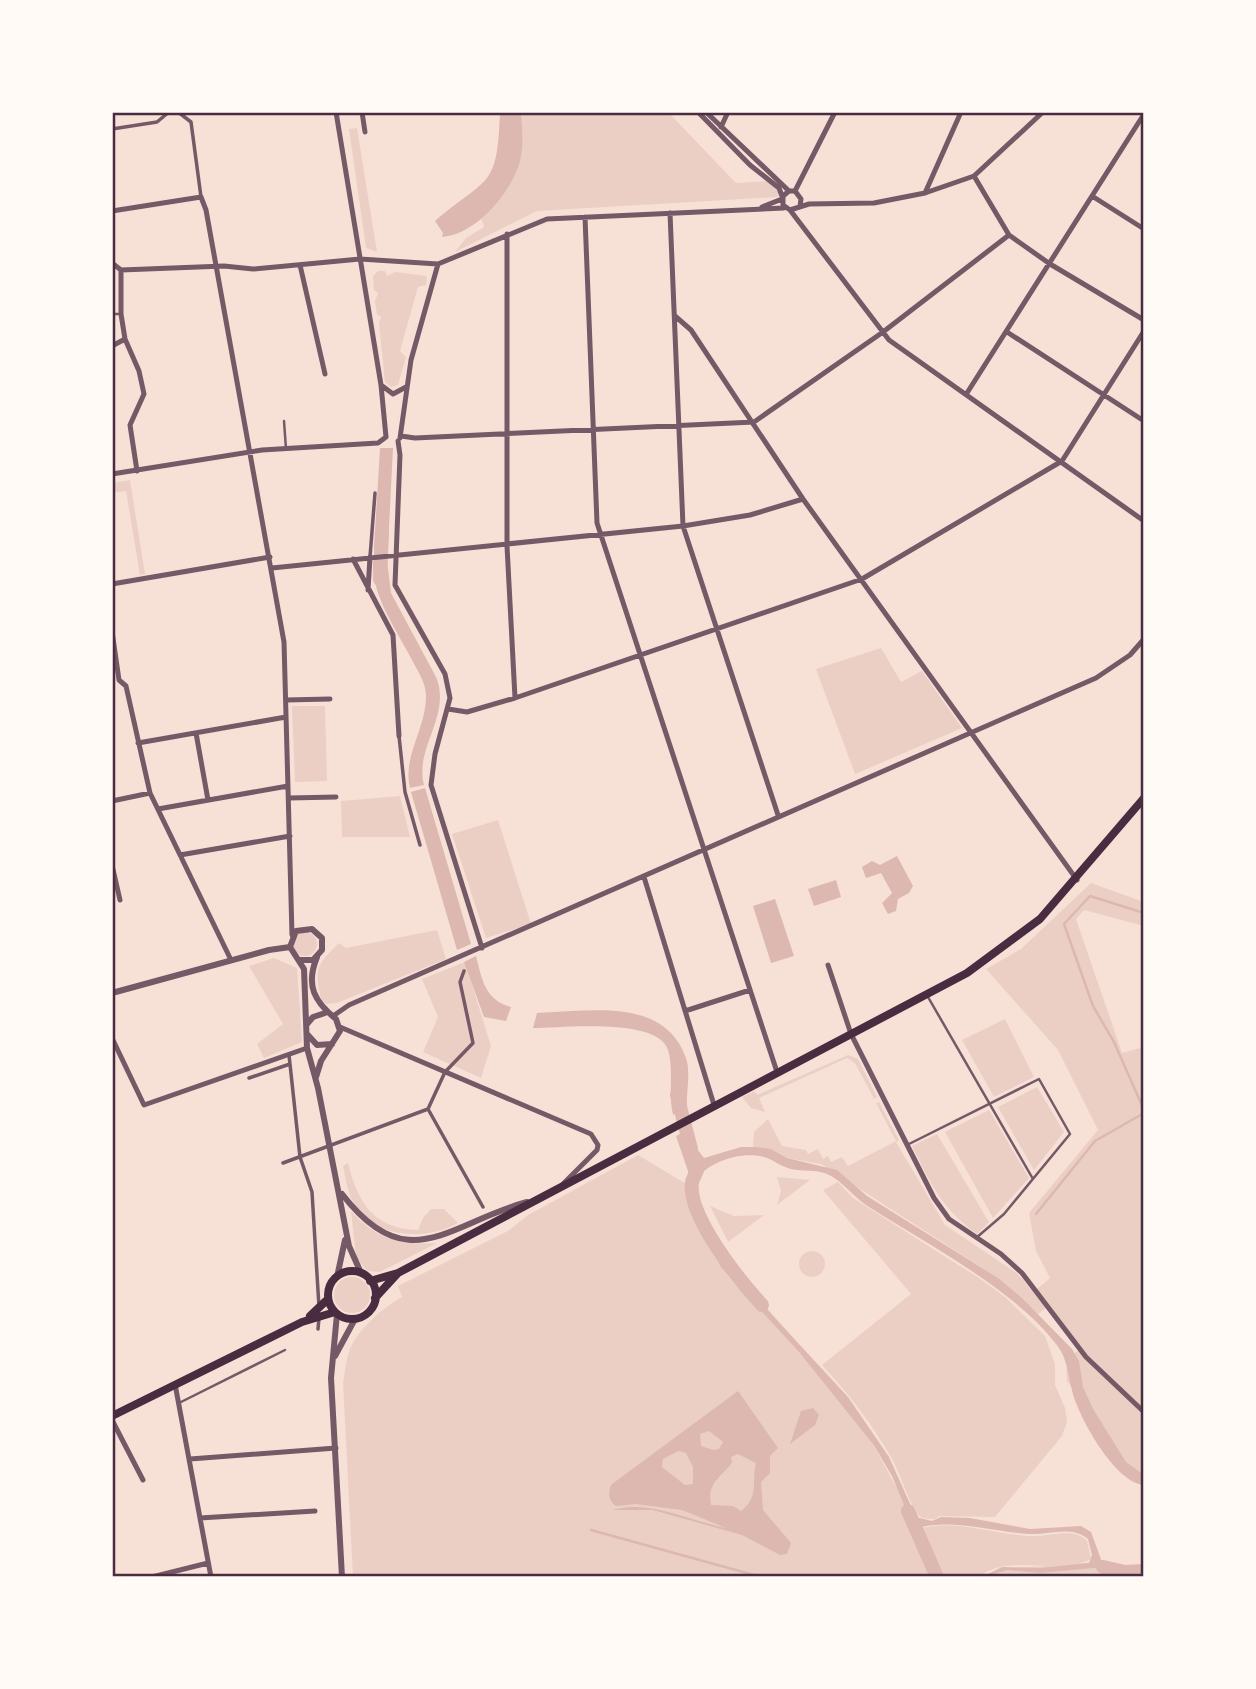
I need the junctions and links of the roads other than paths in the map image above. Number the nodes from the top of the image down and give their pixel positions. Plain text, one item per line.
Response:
1 (169, 112) edge
2 (178, 112) edge
3 (336, 112) edge
4 (362, 112) edge
5 (698, 112) edge
6 (706, 112) edge
7 (728, 112) edge
8 (835, 112) edge
9 (961, 112) edge
10 (1043, 112) edge
11 (1144, 114) edge
12 (157, 121) junction
13 (721, 127) junction
14 (158, 128) dead end
15 (112, 129) edge
16 (365, 132) dead end
17 (975, 176) junction
18 (792, 191) junction
19 (169, 193) dead end
20 (925, 193) junction
21 (1092, 196) junction
22 (201, 197) junction
23 (782, 197) junction
24 (170, 202) junction
25 (799, 207) junction
26 (759, 209) junction
27 (787, 209) junction
28 (112, 211) edge
29 (670, 213) junction
30 (585, 217) junction
31 (798, 220) junction
32 (1144, 229) edge
33 (507, 234) junction
34 (1009, 235) junction
35 (360, 259) junction
36 (112, 263) edge
37 (438, 264) junction
38 (1050, 264) junction
39 (300, 265) junction
40 (217, 266) junction
41 (121, 270) junction
42 (112, 314) edge
43 (121, 314) junction
44 (675, 316) junction
45 (1144, 320) edge
46 (883, 331) junction
47 (1144, 331) edge
48 (1007, 332) junction
49 (125, 340) junction
50 (112, 346) edge
51 (325, 374) dead end
52 (381, 385) junction
53 (406, 387) junction
54 (967, 393) junction
55 (1105, 395) junction
56 (284, 421) dead end
57 (1144, 421) edge
58 (754, 422) junction
59 (679, 426) junction
60 (387, 429) junction
61 (594, 430) junction
62 (508, 432) junction
63 (400, 437) junction
64 (386, 438) junction
65 (286, 449) junction
66 (252, 453) junction
67 (1062, 461) junction
68 (137, 471) junction
69 (112, 474) edge
70 (374, 493) dead end
71 (803, 499) junction
72 (1144, 521) edge
73 (683, 526) junction
74 (600, 534) junction
75 (507, 546) junction
76 (393, 555) junction
77 (270, 557) junction
78 (372, 557) junction
79 (353, 559) junction
80 (272, 568) junction
81 (862, 579) junction
82 (112, 584) edge
83 (368, 593) junction
84 (715, 630) junction
85 (112, 631) edge
86 (1144, 639) edge
87 (640, 655) junction
88 (119, 680) junction
89 (113, 685) edge
90 (515, 698) junction
91 (330, 699) dead end
92 (286, 700) junction
93 (448, 709) junction
94 (286, 717) junction
95 (972, 732) junction
96 (196, 733) junction
97 (399, 736) joint
98 (138, 743) junction
99 (288, 786) junction
100 (150, 793) junction
101 (336, 797) dead end
102 (1144, 798) edge
103 (289, 799) junction
104 (208, 800) junction
105 (112, 802) edge
106 (158, 809) junction
107 (778, 815) junction
108 (290, 836) junction
109 (420, 845) dead end
110 (705, 850) junction
111 (180, 855) junction
112 (112, 865) edge
113 (643, 877) junction
114 (1077, 880) junction
115 (120, 900) dead end
116 (292, 935) junction
117 (290, 947) junction
118 (482, 947) junction
119 (317, 957) junction
120 (231, 960) junction
121 (300, 960) junction
122 (828, 965) dead end
123 (464, 971) dead end
124 (750, 990) junction
125 (113, 994) edge
126 (927, 994) junction
127 (685, 1011) junction
128 (325, 1013) junction
129 (333, 1016) junction
130 (340, 1027) junction
131 (307, 1030) junction
132 (851, 1034) junction
133 (112, 1038) edge
134 (334, 1043) junction
135 (307, 1048) junction
136 (289, 1053) junction
137 (290, 1064) junction
138 (445, 1072) junction
139 (777, 1072) junction
140 (249, 1078) dead end
141 (316, 1078) junction
142 (990, 1104) junction
143 (714, 1105) junction
144 (428, 1110) junction
145 (907, 1145) junction
146 (330, 1146) junction
147 (300, 1157) junction
148 (283, 1163) dead end
149 (1033, 1178) junction
150 (560, 1186) junction
151 (340, 1192) junction
152 (536, 1200) junction
153 (483, 1207) dead end
154 (345, 1224) junction
155 (976, 1238) junction
156 (360, 1273) junction
157 (398, 1273) junction
158 (337, 1277) junction
159 (370, 1281) junction
160 (376, 1298) junction
161 (328, 1299) junction
162 (320, 1312) junction
163 (336, 1313) junction
164 (355, 1319) junction
165 (318, 1329) dead end
166 (285, 1350) dead end
167 (333, 1360) junction
168 (175, 1383) junction
169 (179, 1403) junction
170 (1144, 1412) edge
171 (112, 1418) edge
172 (335, 1448) junction
173 (190, 1460) junction
174 (143, 1480) dead end
175 (315, 1511) dead end
176 (200, 1518) junction
177 (208, 1563) junction
178 (152, 1577) edge
179 (211, 1577) edge
180 (342, 1577) edge

1 - 12 street
2 - 22 street
3 - 35 street
4 - 16 street
5 - 23 street
6 - 13 street
7 - 13 street
8 - 18 street
9 - 20 street
10 - 17 street
11 - 21 street
12 - 14 street
12 - 15 street
13 - 18 street
17 - 20 street
17 - 34 street
18 - 23 street
18 - 25 street
19 - 24 street
20 - 25 street
21 - 32 street
21 - 38 street
22 - 24 street
22 - 40 street
23 - 26 street
23 - 27 street
24 - 28 street
25 - 27 street
25 - 31 street
26 - 27 street
26 - 29 street
27 - 31 street
29 - 30 street
29 - 44 street
30 - 33 street
30 - 61 street
31 - 46 street
33 - 37 street
33 - 62 street
34 - 38 street
34 - 46 street
35 - 37 street
35 - 39 street
35 - 52 street
36 - 41 street
37 - 53 street
38 - 45 street
38 - 48 street
39 - 40 street
39 - 51 street
40 - 41 street
40 - 66 street
41 - 43 street
42 - 43 lane
43 - 49 street
44 - 58 street
44 - 59 street
46 - 54 street
46 - 58 street
47 - 55 street
48 - 54 street
48 - 55 street
49 - 50 street
49 - 68 street
52 - 53 street
52 - 60 street
53 - 63 street
54 - 67 street
55 - 57 street
55 - 67 street
56 - 65 lane
58 - 59 street
58 - 71 street
59 - 61 street
59 - 73 street
60 - 63 street
60 - 64 street
61 - 62 street
61 - 74 street
62 - 63 street
62 - 75 street
63 - 64 street
63 - 76 street
64 - 65 street
65 - 66 street
66 - 68 street
66 - 77 street
67 - 72 street
67 - 81 street
68 - 69 street
70 - 78 street
71 - 73 street
71 - 81 street
73 - 74 street
73 - 84 street
74 - 75 street
74 - 87 street
75 - 76 street
75 - 90 street
76 - 78 street
76 - 93 street
77 - 80 street
77 - 82 street
78 - 79 street
78 - 83 street
79 - 80 street
79 - 83 street
80 - 92 street
81 - 84 street
81 - 95 street
83 - 97 street
84 - 87 street
84 - 107 street
85 - 88 street
86 - 95 street
87 - 90 street
87 - 110 street
88 - 89 street
88 - 98 street
90 - 93 street
91 - 92 street
92 - 94 street
93 - 118 street
94 - 96 street
94 - 99 street
95 - 107 street
95 - 114 street
96 - 98 street
96 - 104 street
97 - 109 street
98 - 100 street
99 - 103 street
99 - 104 street
100 - 105 street
100 - 106 street
101 - 103 street
102 - 114 main road
103 - 108 street
104 - 106 street
106 - 111 street
107 - 110 street
108 - 111 street
108 - 116 street
110 - 113 street
110 - 124 street
111 - 120 street
112 - 115 street
113 - 118 street
113 - 127 street
114 - 126 main road
116 - 117 street
116 - 119 street
117 - 120 street
117 - 121 street
118 - 129 street
119 - 121 street
119 - 128 street
120 - 125 street
121 - 131 street
122 - 132 street
123 - 138 street
124 - 127 street
124 - 139 street
126 - 132 main road
126 - 142 lane
127 - 143 street
128 - 129 street
128 - 131 street
129 - 130 street
130 - 134 street
130 - 138 street
131 - 134 street
131 - 135 street
132 - 139 main road
132 - 145 street
133 - 136 street
134 - 141 street
135 - 136 street
135 - 141 street
136 - 137 street
137 - 140 street
137 - 147 street
138 - 144 street
138 - 150 street
139 - 143 main road
141 - 146 street
142 - 145 lane
142 - 149 lane
142 - 149 lane
143 - 150 main road
144 - 146 street
144 - 153 street
145 - 155 street
146 - 147 street
146 - 151 street
147 - 148 street
147 - 162 street
149 - 155 lane
150 - 152 main road
151 - 152 street
151 - 154 street
152 - 157 main road
154 - 156 street
154 - 158 street
155 - 170 street
156 - 158 main road
156 - 159 main road
157 - 159 main road
157 - 160 main road
158 - 161 main road
159 - 160 main road
160 - 164 main road
161 - 162 main road
161 - 163 main road
162 - 163 main road
162 - 165 street
162 - 168 main road
163 - 164 main road
163 - 167 street
164 - 167 street
166 - 169 lane
167 - 172 street
168 - 169 street
168 - 171 main road
169 - 173 street
171 - 174 street
172 - 173 street
172 - 180 street
173 - 176 street
175 - 176 street
176 - 177 street
177 - 178 street
177 - 179 street

